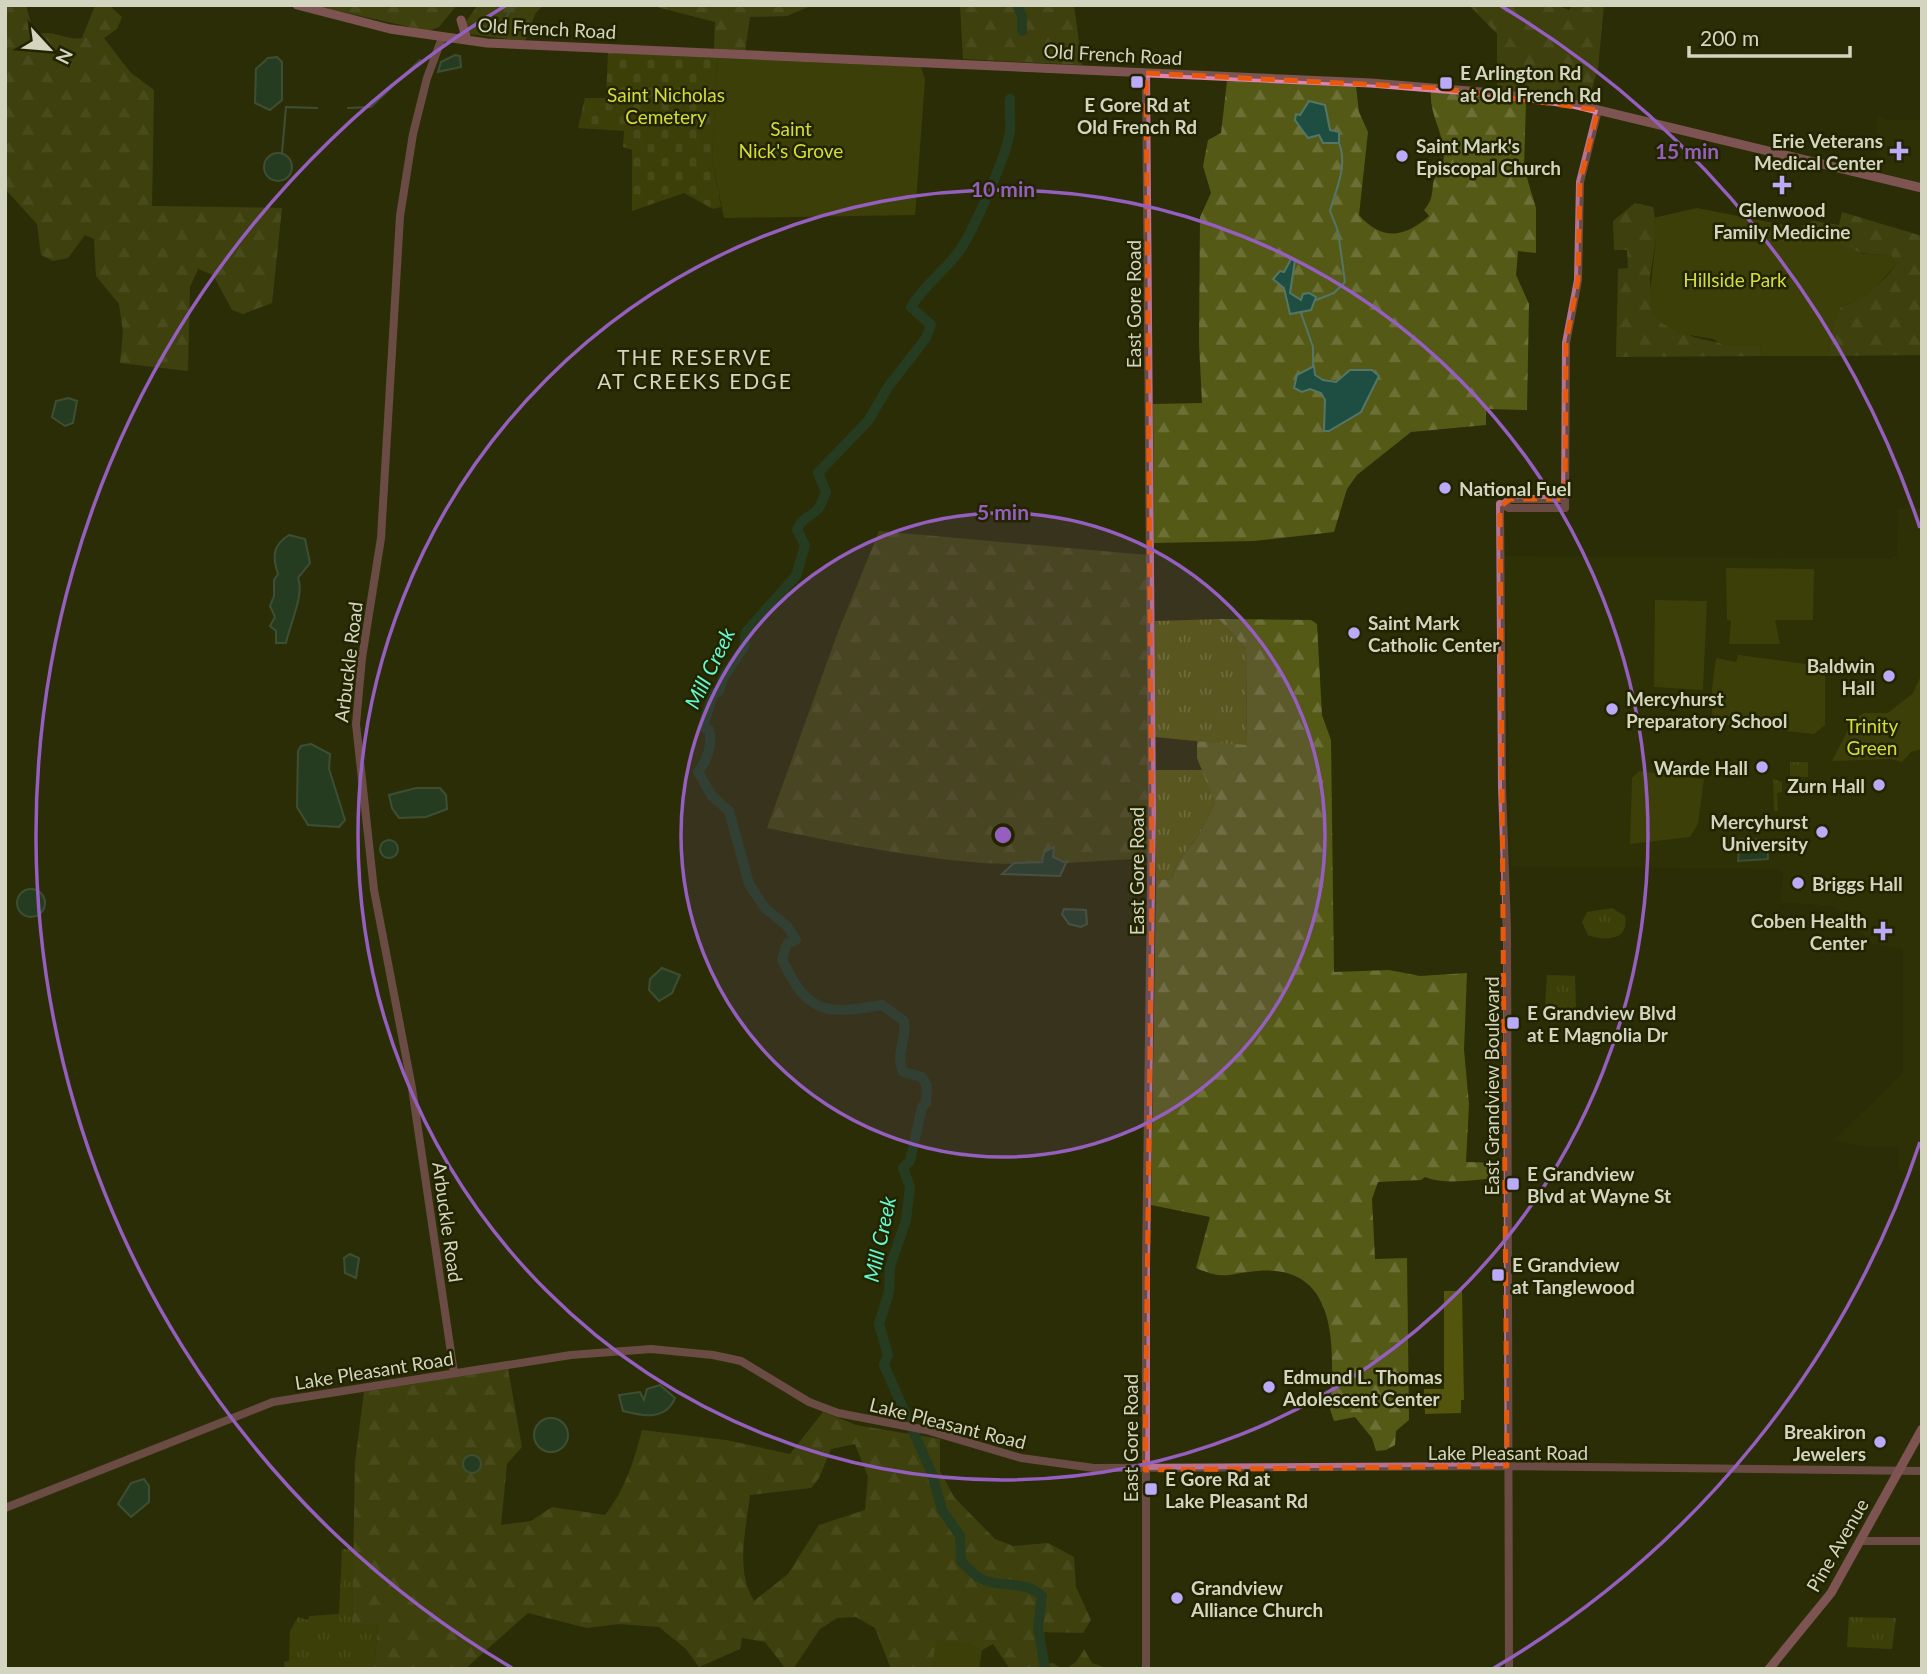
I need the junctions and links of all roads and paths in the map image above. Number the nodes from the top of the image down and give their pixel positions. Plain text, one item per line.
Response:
1 (297, 5) edge
2 (461, 20) dead end
3 (442, 38) junction
4 (467, 40) junction
5 (1146, 73) junction
6 (1598, 110) junction
7 (1922, 188) edge
8 (454, 1373) junction
9 (1922, 1429) edge
10 (1507, 1466) junction
11 (1146, 1470) junction
12 (1899, 1471) junction
13 (1922, 1471) edge
14 (5, 1508) edge
15 (1860, 1541) junction
16 (1922, 1541) edge
17 (1146, 1669) edge
18 (1509, 1669) edge
19 (1769, 1669) edge

1 - 3 main road, Old French Road
2 - 4 main road
3 - 4 main road, Old French Road
3 - 8 street, Arbuckle Road
4 - 5 main road, Old French Road
5 - 6 main road, Old French Road
5 - 11 street, East Gore Road
6 - 7 main road, Old French Road
6 - 10 street, East Grandview Boulevard
8 - 11 street, Lake Pleasant Road
8 - 14 street, Lake Pleasant Road
9 - 12 main road, Pine Avenue
10 - 11 street, Lake Pleasant Road
10 - 12 street, Lake Pleasant Road
10 - 18 street, East Grandview Boulevard
11 - 17 street, East Gore Road
12 - 13 street, Lake Pleasant Road
12 - 15 main road, Pine Avenue
15 - 16 street
15 - 19 main road, Pine Avenue

